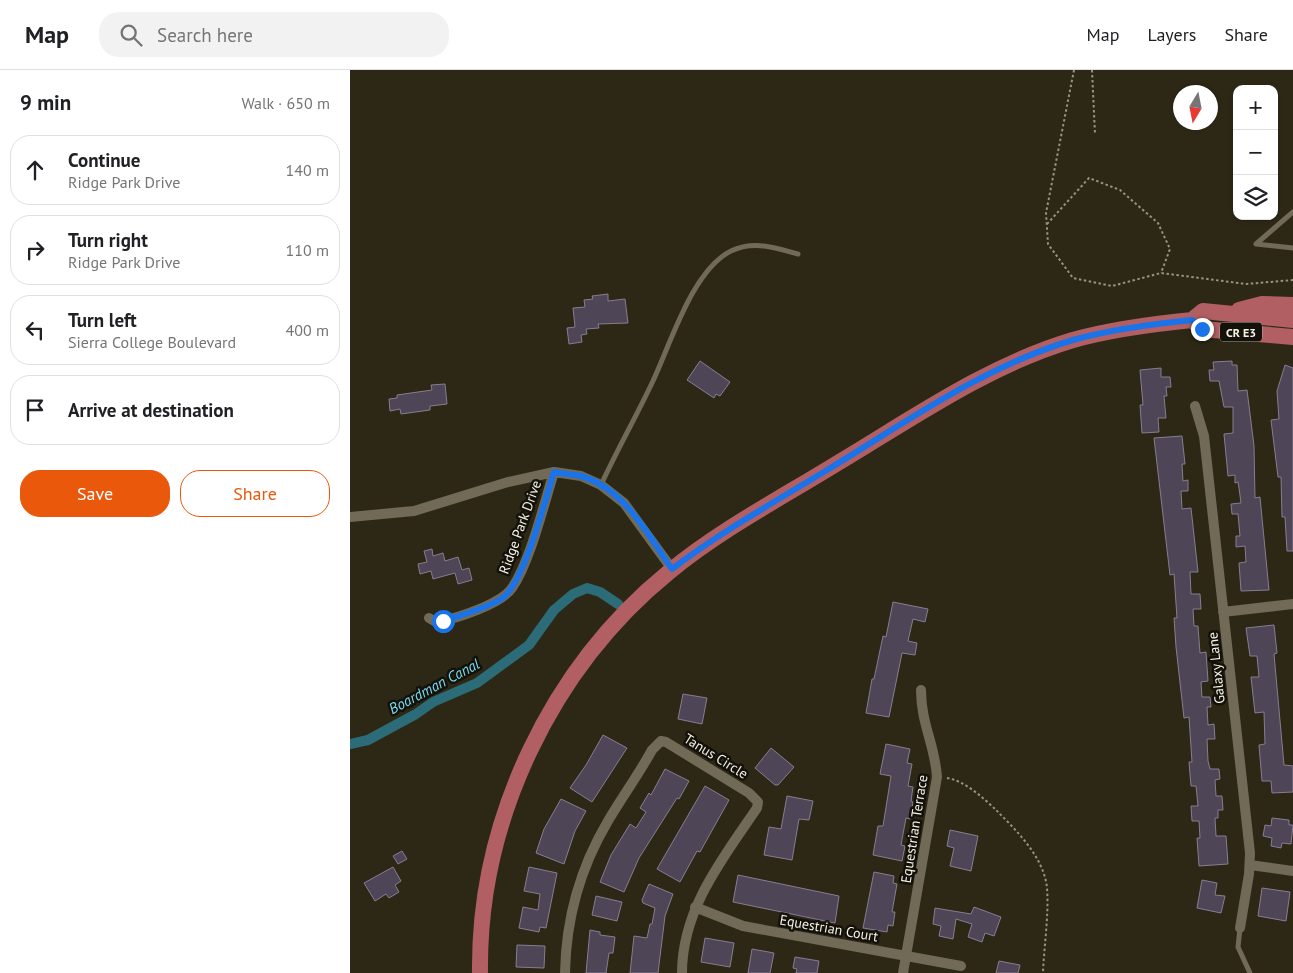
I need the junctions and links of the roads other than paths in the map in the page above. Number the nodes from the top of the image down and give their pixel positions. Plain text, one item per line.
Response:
1 (1293, 212) edge
2 (1293, 248) edge
3 (798, 254) dead end
4 (1293, 305) edge
5 (1230, 313) junction
6 (1192, 320) junction
7 (1293, 320) edge
8 (1293, 337) edge
9 (1195, 406) dead end
10 (554, 472) junction
11 (601, 485) junction
12 (350, 517) edge
13 (672, 569) junction
14 (1293, 604) edge
15 (1223, 612) junction
16 (429, 618) dead end
17 (921, 690) dead end
18 (1250, 865) junction
19 (1293, 871) edge
20 (695, 907) junction
21 (1240, 928) joint
22 (906, 956) junction
23 (961, 966) dead end
24 (480, 973) edge
25 (565, 973) edge
26 (682, 973) edge
27 (903, 973) edge
28 (1250, 973) edge

1 - 2 lane
3 - 11 lane
4 - 5 main road
5 - 6 main road, CR E3
5 - 7 main road, CR E3
6 - 8 main road, CR E3
6 - 13 main road, CR E3
9 - 15 street, Galaxy Lane
10 - 11 street, Ridge Park Drive
10 - 12 street, Ridge Park Drive
10 - 16 street, Ridge Park Drive
11 - 13 street, Ridge Park Drive
13 - 24 main road, CR E3
14 - 15 street
15 - 18 street, Galaxy Lane
17 - 22 street, Equestrian Terrace
18 - 19 street
18 - 21 street, Galaxy Lane
20 - 22 street, Equestrian Court
20 - 25 street, Tanus Circle
20 - 26 street, Tanus Circle
21 - 28 lane
22 - 23 street, Equestrian Court
22 - 27 street, Equestrian Terrace

